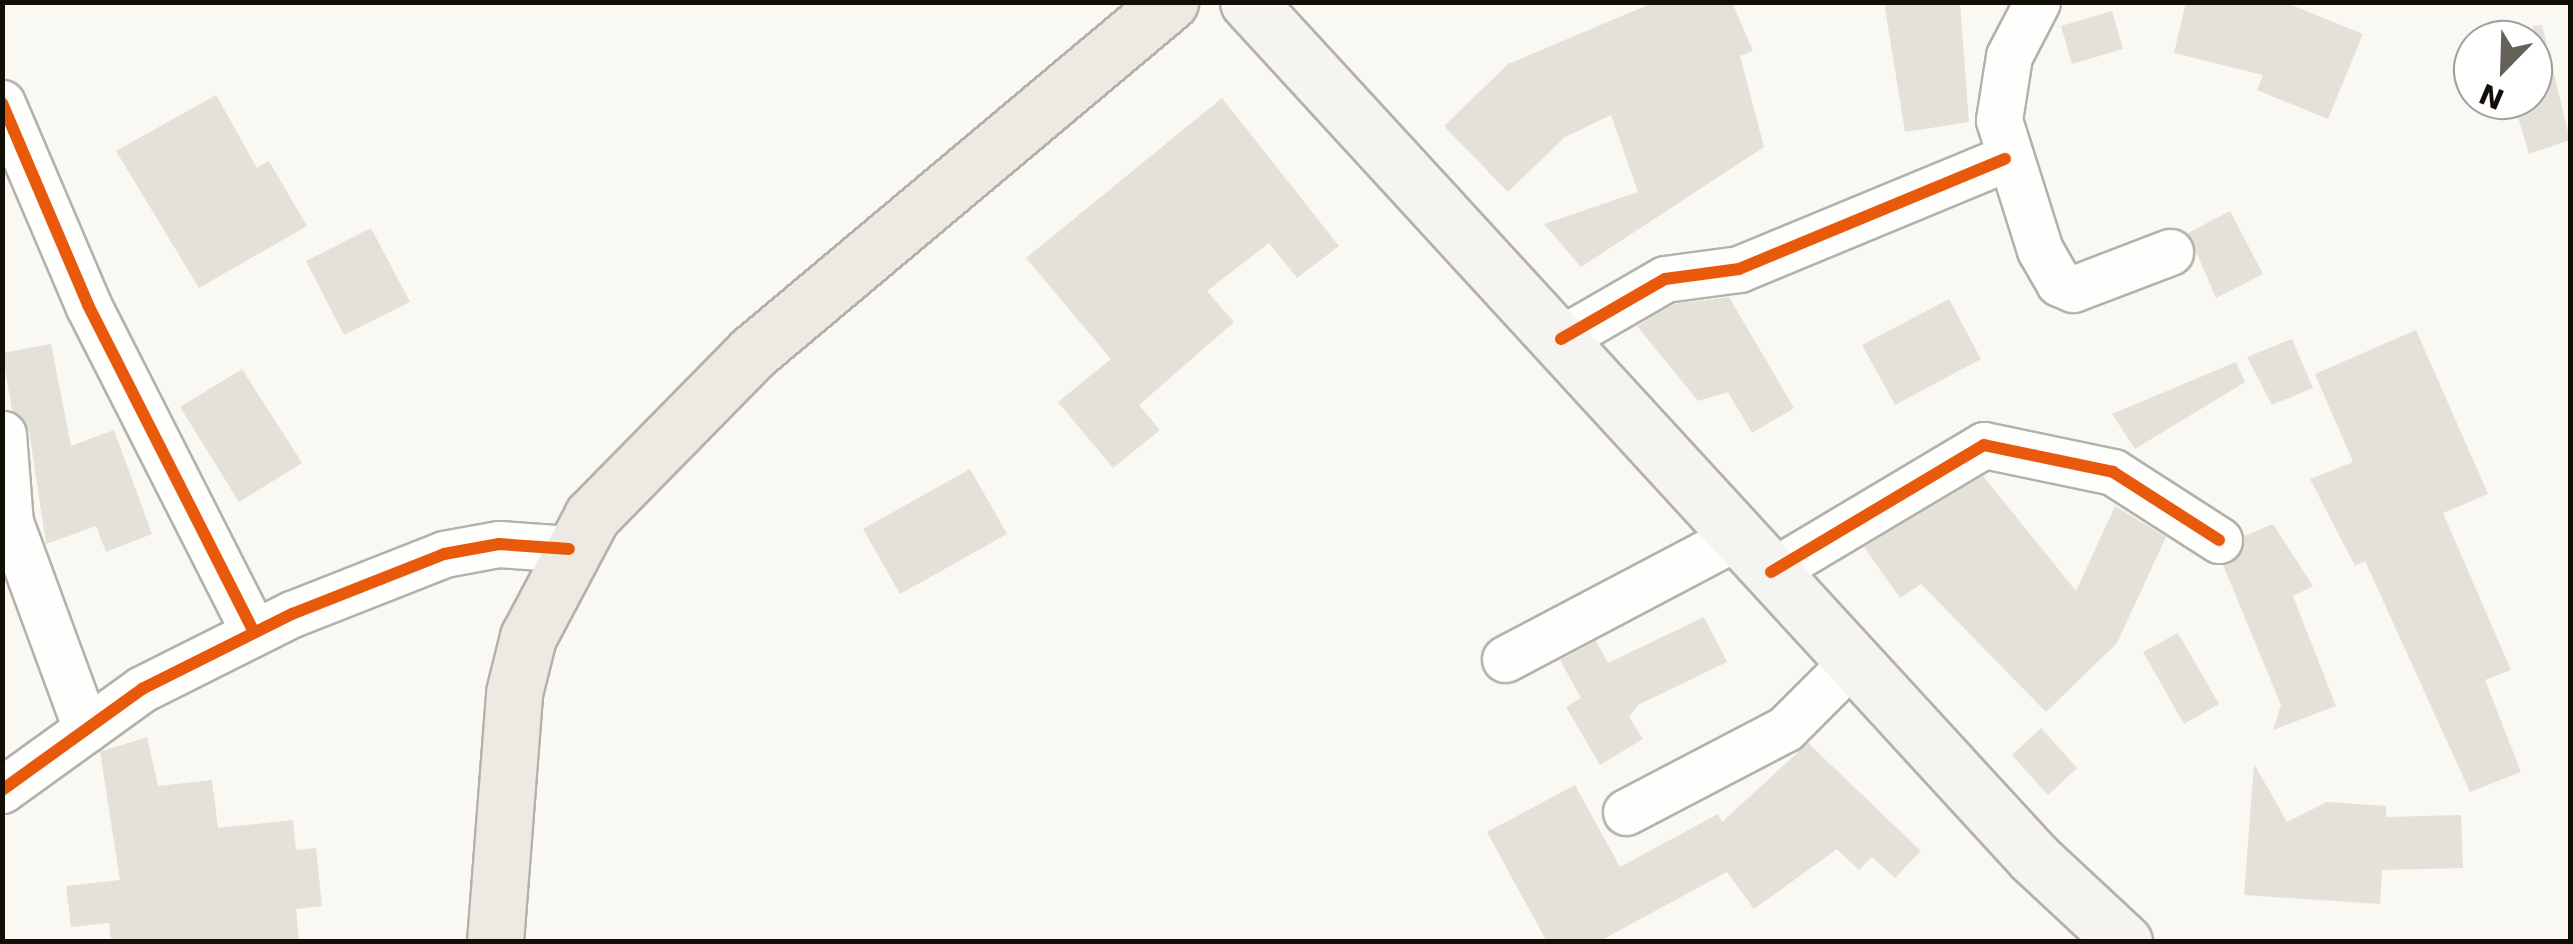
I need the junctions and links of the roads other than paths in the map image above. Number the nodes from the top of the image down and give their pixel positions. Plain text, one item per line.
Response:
1 (1170, 2) edge
2 (1248, 2) edge
3 (2037, 2) edge
4 (2, 102) edge
5 (2005, 159) junction
6 (2170, 252) dead end
7 (1562, 339) junction
8 (3, 434) edge
9 (2219, 540) dead end
10 (570, 549) junction
11 (1754, 554) junction
12 (254, 632) junction
13 (1505, 659) dead end
14 (1852, 662) junction
15 (86, 729) junction
16 (2, 790) edge
17 (1626, 812) dead end
18 (494, 942) edge
19 (2124, 942) edge

1 - 10 main road
2 - 7 main road
3 - 5 street
4 - 12 street
5 - 6 street
5 - 7 street
7 - 11 main road
8 - 15 street
9 - 11 street
10 - 12 street
10 - 18 main road
11 - 13 street
11 - 14 main road
12 - 15 street
14 - 17 street
14 - 19 main road
15 - 16 street

